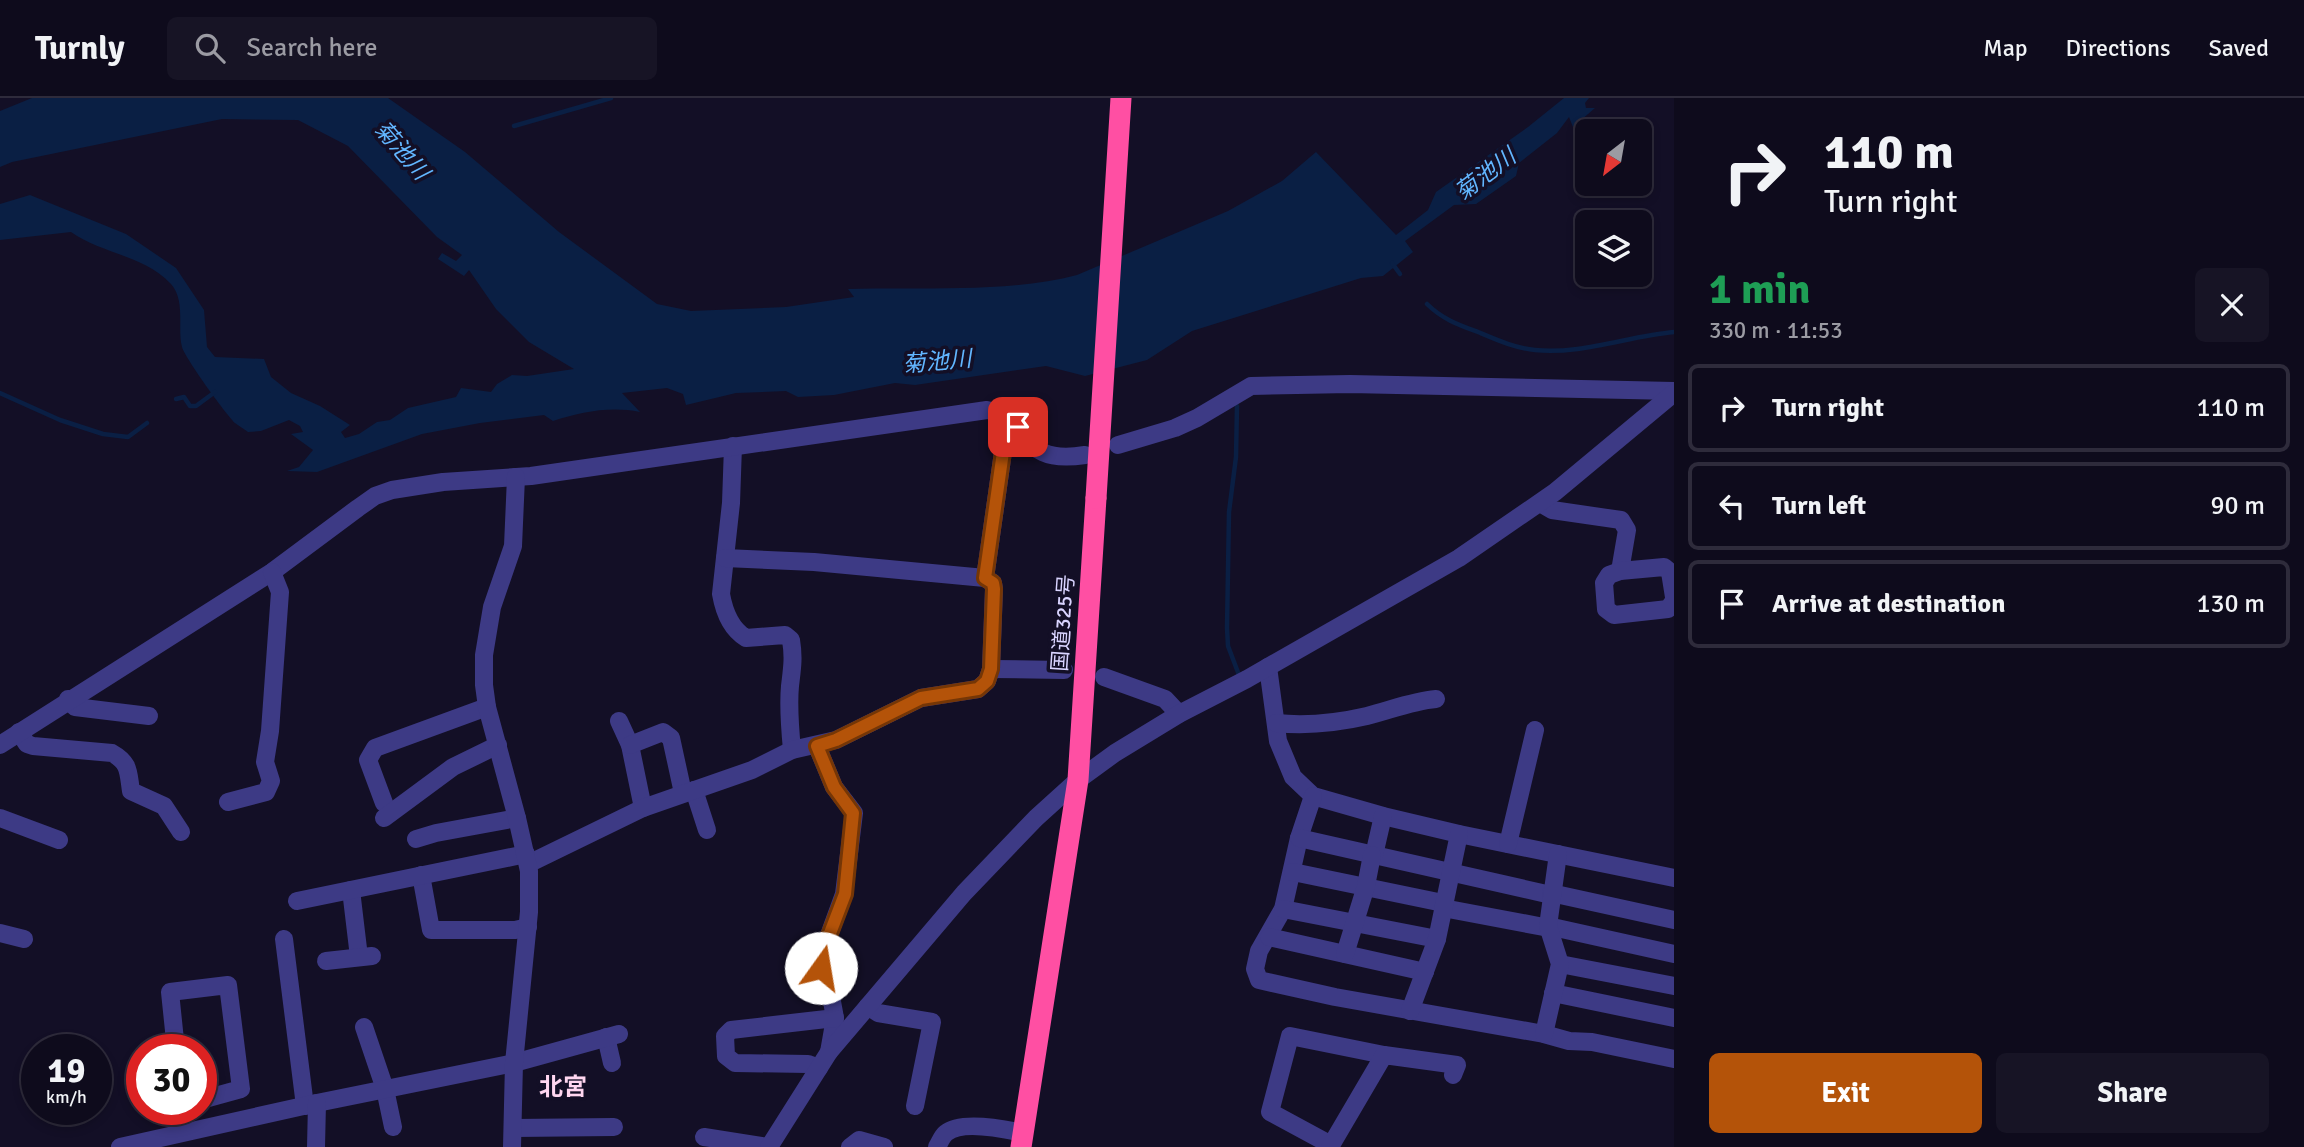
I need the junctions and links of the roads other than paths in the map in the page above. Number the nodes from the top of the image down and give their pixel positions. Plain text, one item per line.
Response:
1 (1121, 98) edge
2 (1674, 392) edge
3 (1008, 417) junction
4 (1118, 445) dead end
5 (733, 446) junction
6 (1085, 455) dead end
7 (516, 478) junction
8 (1540, 503) junction
9 (725, 558) junction
10 (1620, 570) junction
11 (272, 572) junction
12 (985, 578) junction
13 (1674, 599) edge
14 (1268, 667) junction
15 (991, 669) junction
16 (1064, 670) dead end
17 (1104, 677) dead end
18 (68, 699) junction
19 (1436, 699) dead end
20 (487, 707) junction
21 (1179, 715) junction
22 (149, 716) dead end
23 (619, 722) dead end
24 (1276, 723) junction
25 (1535, 730) dead end
26 (19, 732) junction
27 (630, 744) junction
28 (0, 745) edge
29 (498, 745) junction
30 (817, 746) junction
31 (792, 750) junction
32 (1078, 780) junction
33 (689, 792) junction
34 (1313, 796) junction
35 (228, 802) dead end
36 (643, 808) junction
37 (1383, 816) junction
38 (0, 818) edge
39 (517, 818) junction
40 (707, 830) dead end
41 (181, 832) dead end
42 (1459, 834) junction
43 (1299, 838) junction
44 (416, 839) dead end
45 (59, 840) dead end
46 (1508, 844) junction
47 (1558, 854) junction
48 (1373, 855) junction
49 (527, 859) junction
50 (1293, 872) junction
51 (1450, 873) junction
52 (421, 875) junction
53 (1674, 878) edge
54 (1366, 886) junction
55 (351, 890) junction
56 (1551, 894) junction
57 (297, 901) dead end
58 (1443, 906) junction
59 (1283, 909) junction
60 (1674, 920) edge
61 (1353, 923) junction
62 (528, 927) junction
63 (1548, 927) junction
64 (0, 933) edge
65 (1269, 937) junction
66 (24, 939) dead end
67 (284, 939) dead end
68 (1437, 939) junction
69 (1345, 954) junction
70 (1674, 954) edge
71 (326, 961) dead end
72 (1560, 964) junction
73 (1425, 972) junction
74 (1674, 986) edge
75 (1553, 993) junction
76 (868, 1006) junction
77 (1410, 1011) junction
78 (835, 1018) junction
79 (1674, 1018) edge
80 (364, 1027) dead end
81 (174, 1034) edge
82 (1544, 1034) junction
83 (829, 1052) junction
84 (1384, 1055) junction
85 (1674, 1059) edge
86 (514, 1063) junction
87 (612, 1063) dead end
88 (1457, 1064) dead end
89 (819, 1068) junction
90 (385, 1089) junction
91 (217, 1096) edge
92 (311, 1104) junction
93 (915, 1106) dead end
94 (205, 1125) edge
95 (393, 1127) dead end
96 (614, 1127) dead end
97 (206, 1128) junction
98 (514, 1128) junction
99 (704, 1137) dead end
100 (1022, 1140) edge
101 (1331, 1146) edge
102 (120, 1147) edge
103 (316, 1147) edge
104 (512, 1147) edge
105 (768, 1147) edge
106 (850, 1147) edge
107 (884, 1147) edge
108 (937, 1147) edge

1 - 32 highway, 国道325号, bridge
2 - 4 street
2 - 8 street
3 - 5 street
3 - 6 street
3 - 12 street
5 - 7 street
5 - 9 street
7 - 11 street
7 - 20 street
8 - 10 street
8 - 14 street
9 - 12 street
9 - 31 street
10 - 13 street
10 - 13 street
11 - 18 street
11 - 35 street
12 - 15 street
14 - 21 street
14 - 24 street
15 - 16 street
15 - 30 street
17 - 21 street
18 - 22 street
18 - 26 street
19 - 24 street
20 - 29 street
20 - 29 street
21 - 32 street
23 - 27 street
24 - 34 street
25 - 46 street
26 - 28 street
26 - 41 street
27 - 33 street
27 - 36 street
29 - 39 street
30 - 31 street
30 - 78 street
31 - 33 street
32 - 76 street
32 - 100 highway, 国道325号
33 - 36 street
33 - 40 street
34 - 37 street
34 - 43 street
36 - 49 street
37 - 42 street
37 - 48 street
38 - 45 street
39 - 44 street
39 - 49 street
42 - 46 street
42 - 51 street
43 - 48 street
43 - 50 street
46 - 47 street
47 - 53 street
47 - 56 street
48 - 51 street
48 - 54 street
49 - 52 street
49 - 62 street
50 - 54 street
50 - 59 street
51 - 56 street
51 - 58 street
52 - 55 street
52 - 62 street
54 - 58 street
54 - 61 street
55 - 57 street
55 - 71 street
56 - 60 street
56 - 63 street
58 - 63 street
58 - 68 street
59 - 61 street
59 - 65 street
61 - 68 street
61 - 69 street
62 - 86 street
63 - 70 street
63 - 72 street
64 - 66 street
65 - 69 street
65 - 77 street
67 - 92 street
68 - 73 street
69 - 73 street
72 - 74 street
72 - 75 street
73 - 77 street
75 - 79 street
75 - 82 street
76 - 83 street
76 - 93 street
77 - 82 street
78 - 83 street
78 - 89 street
80 - 90 street
81 - 91 street
82 - 85 street
83 - 89 street
84 - 88 street
84 - 101 street
84 - 101 street
86 - 87 street
86 - 90 street
86 - 98 street
89 - 105 street
90 - 92 street
90 - 95 street
92 - 97 street
92 - 103 street
94 - 97 street
96 - 98 street
97 - 102 street
98 - 104 street
99 - 105 street
100 - 108 street
106 - 107 street

